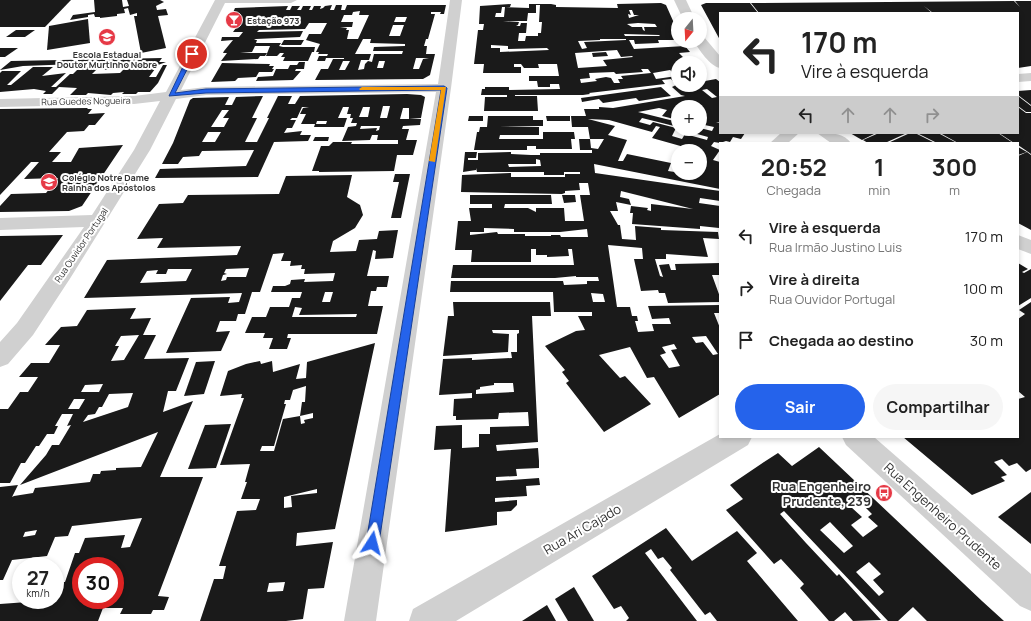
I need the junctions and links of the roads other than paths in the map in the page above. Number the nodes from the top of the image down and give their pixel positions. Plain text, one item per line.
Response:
1 (221, 0) edge
2 (247, 0) edge
3 (291, 0) edge
4 (456, 0) edge
5 (680, 0) edge
6 (686, 12) edge
7 (705, 48) edge
8 (719, 63) edge
9 (1031, 77) edge
10 (1019, 78) edge
11 (444, 88) junction
12 (171, 95) junction
13 (0, 103) edge
14 (790, 134) edge
15 (827, 134) edge
16 (779, 142) edge
17 (841, 142) edge
18 (98, 221) junction
19 (0, 224) edge
20 (1019, 242) edge
21 (1031, 248) edge
22 (0, 358) edge
23 (737, 438) edge
24 (856, 438) edge
25 (1031, 595) edge
26 (360, 621) edge
27 (425, 621) edge

1 - 2 street
1 - 12 street, Rua Ouvidor Portugal
2 - 3 street
4 - 11 street
5 - 6 street
7 - 8 street
9 - 10 street
11 - 12 street, Rua Guedes Nogueira
11 - 26 street
12 - 13 street, Rua Guedes Nogueira
12 - 18 street, Rua Ouvidor Portugal
14 - 16 street
15 - 17 street
18 - 19 street
18 - 22 street, Rua Ouvidor Portugal
20 - 21 street
23 - 27 street, Rua Ari Cajado
24 - 25 street, Rua Engenheiro Prudente

